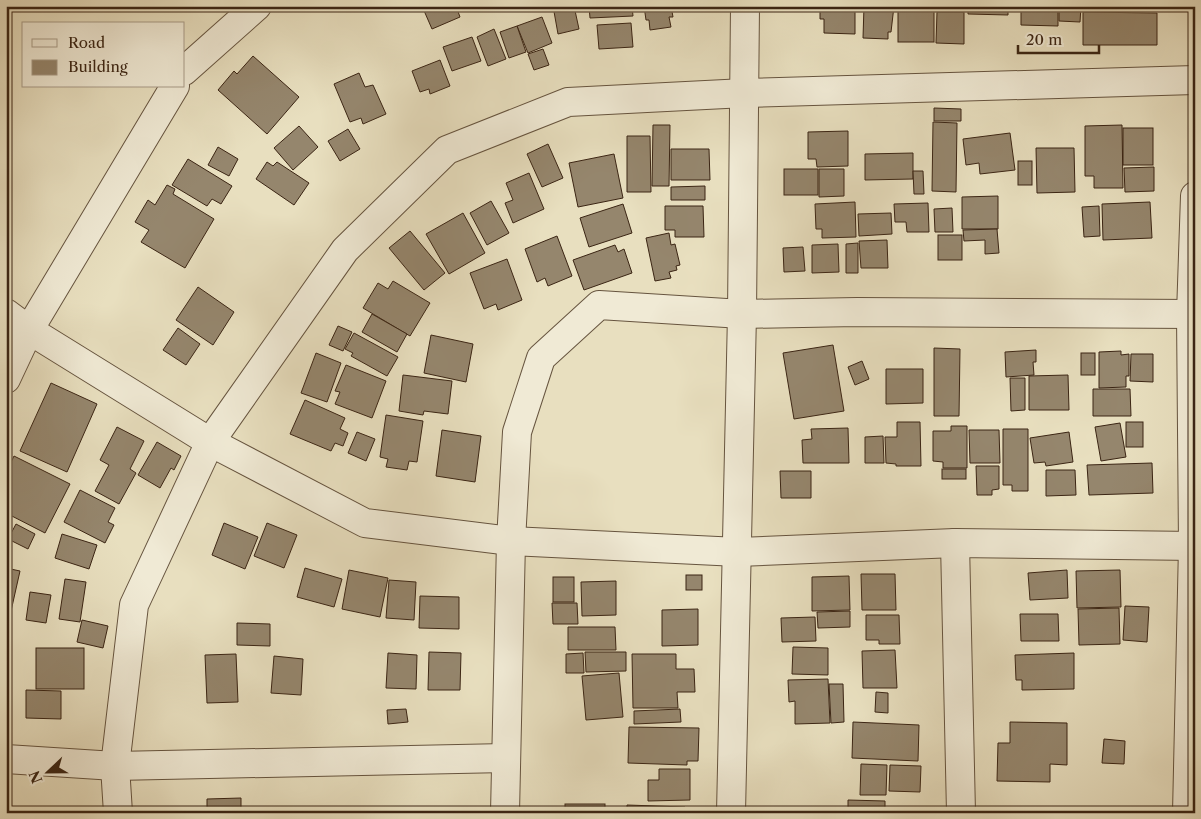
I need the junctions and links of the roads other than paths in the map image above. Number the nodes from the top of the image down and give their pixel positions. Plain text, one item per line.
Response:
1 (257, 6) edge
2 (745, 6) edge
3 (185, 70) edge
4 (1195, 80) edge
5 (174, 88) edge
6 (745, 93) junction
7 (1195, 196) edge
8 (6, 313) edge
9 (742, 314) junction
10 (1193, 314) edge
11 (29, 330) junction
12 (6, 379) edge
13 (210, 442) junction
14 (511, 541) junction
15 (954, 543) junction
16 (1194, 546) edge
17 (738, 552) junction
18 (506, 758) junction
19 (6, 759) edge
20 (116, 766) junction
21 (118, 813) edge
22 (505, 813) edge
23 (731, 813) edge
24 (961, 813) edge
25 (1187, 813) edge

1 - 3 street
2 - 6 street
4 - 6 street
5 - 11 street
6 - 9 street
6 - 13 street
7 - 10 street
8 - 11 street
9 - 10 street
9 - 14 street
9 - 17 street
10 - 16 street
11 - 12 street
11 - 13 street
13 - 14 street
13 - 20 street
14 - 17 street
14 - 18 street
15 - 16 street
15 - 17 street
15 - 24 street
16 - 25 street
17 - 23 street
18 - 20 street
18 - 22 street
19 - 20 street
20 - 21 street

